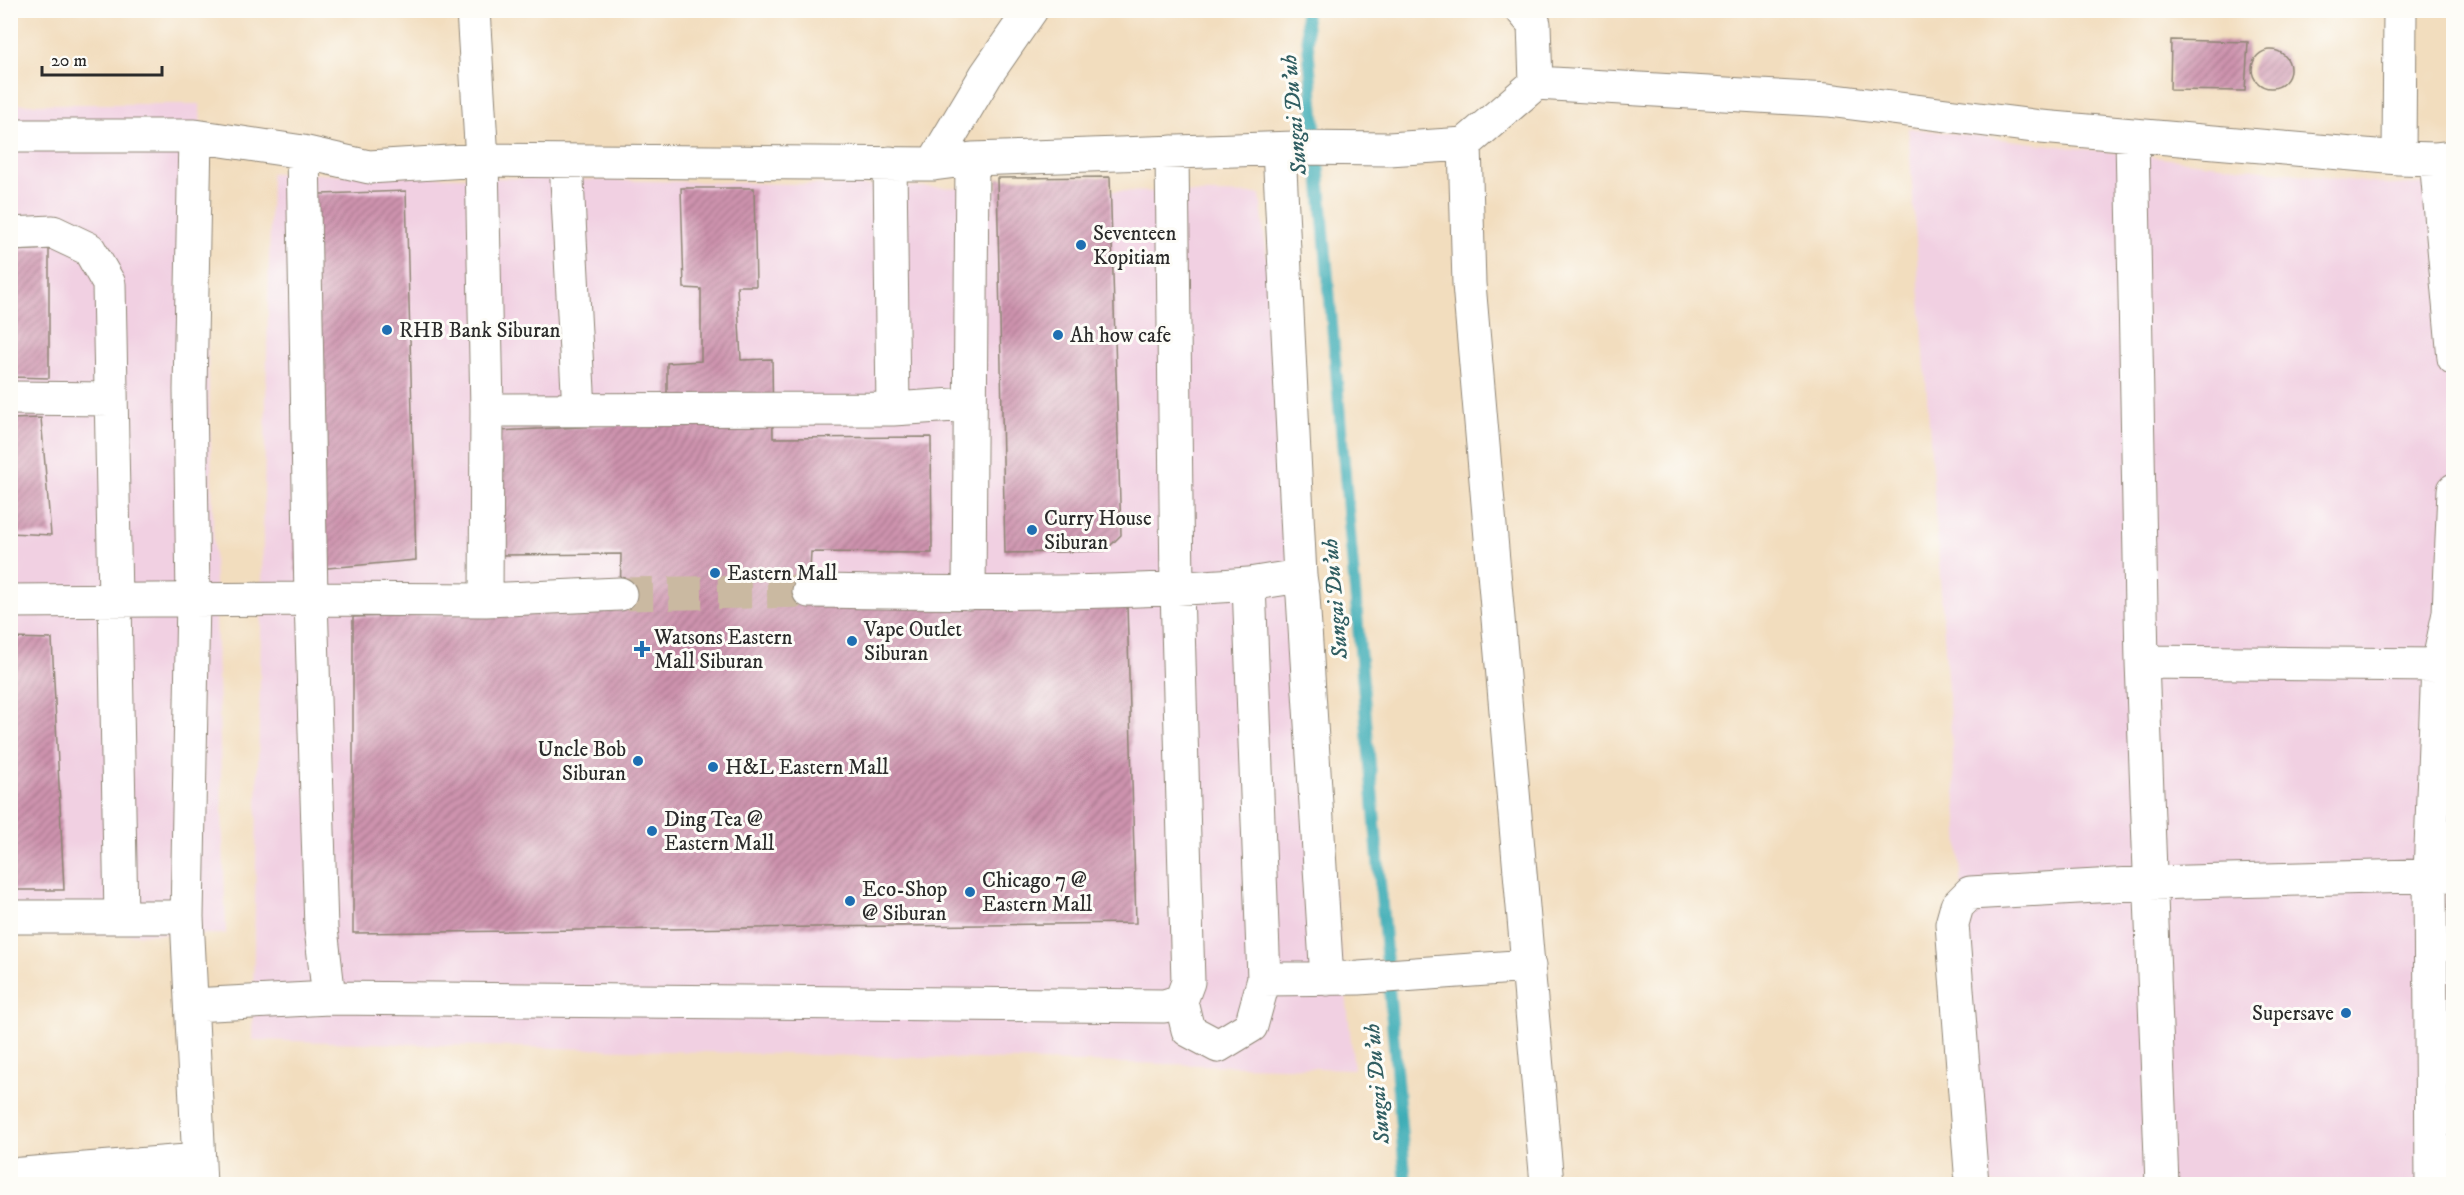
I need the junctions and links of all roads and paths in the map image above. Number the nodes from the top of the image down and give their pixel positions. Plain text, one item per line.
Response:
1 (473, 10) edge
2 (1031, 10) edge
3 (1522, 10) edge
4 (2400, 10) edge
5 (1536, 83) junction
6 (10, 136) edge
7 (195, 136) junction
8 (2132, 136) junction
9 (1465, 144) junction
10 (1287, 148) junction
11 (303, 152) junction
12 (1172, 152) junction
13 (2399, 158) junction
14 (2445, 158) edge
15 (972, 159) junction
16 (482, 160) junction
17 (566, 161) junction
18 (890, 163) junction
19 (933, 164) junction
20 (10, 234) edge
21 (2454, 358) edge
22 (10, 398) edge
23 (111, 399) junction
24 (970, 404) junction
25 (893, 409) junction
26 (487, 410) junction
27 (579, 410) junction
28 (2454, 490) edge
29 (1300, 576) junction
30 (1249, 584) junction
31 (1177, 589) junction
32 (809, 591) tunnel mouth
33 (969, 593) junction
34 (620, 594) tunnel mouth
35 (193, 598) junction
36 (311, 598) junction
37 (115, 599) junction
38 (486, 600) junction
39 (10, 601) edge
40 (2451, 613) edge
41 (2142, 662) junction
42 (2438, 664) junction
43 (2442, 875) edge
44 (2150, 883) junction
45 (10, 917) edge
46 (121, 917) junction
47 (187, 917) junction
48 (1529, 966) junction
49 (1264, 979) junction
50 (1343, 979) junction
51 (329, 998) junction
52 (1181, 1001) junction
53 (192, 1005) junction
54 (200, 1172) edge
55 (10, 1175) edge
56 (1547, 1185) edge
57 (1972, 1185) edge
58 (2162, 1185) edge
59 (2432, 1185) edge

1 - 16 street
2 - 19 street
3 - 5 street
4 - 13 street
5 - 8 street
5 - 9 street
6 - 7 street
7 - 11 street
7 - 35 street
8 - 13 street
8 - 41 street
9 - 10 street
9 - 48 street
10 - 12 street
10 - 29 street
11 - 16 street
11 - 36 street
12 - 15 street
12 - 31 street
13 - 14 street
14 - 21 street
15 - 19 street
15 - 24 street
16 - 17 street
16 - 26 street
17 - 18 street
17 - 27 street
18 - 19 street
18 - 25 street
20 - 23 street
22 - 23 street
23 - 37 street
24 - 25 street
24 - 33 street
25 - 27 street
26 - 27 street
26 - 38 street
28 - 40 street
29 - 30 street
29 - 50 street
30 - 31 street
30 - 49 street
31 - 33 street
31 - 52 street
32 - 33 street
34 - 38 street
35 - 36 street
35 - 37 street
35 - 47 street
36 - 38 street
36 - 51 street
37 - 39 street
37 - 46 street
40 - 42 street
41 - 42 street
41 - 44 street
42 - 43 street
43 - 44 street
43 - 59 street
44 - 57 street
44 - 58 street
45 - 46 street
46 - 47 street
47 - 53 street
48 - 50 street
48 - 56 street
49 - 50 street
49 - 52 street
51 - 52 street
51 - 53 street
53 - 54 street
54 - 55 street

